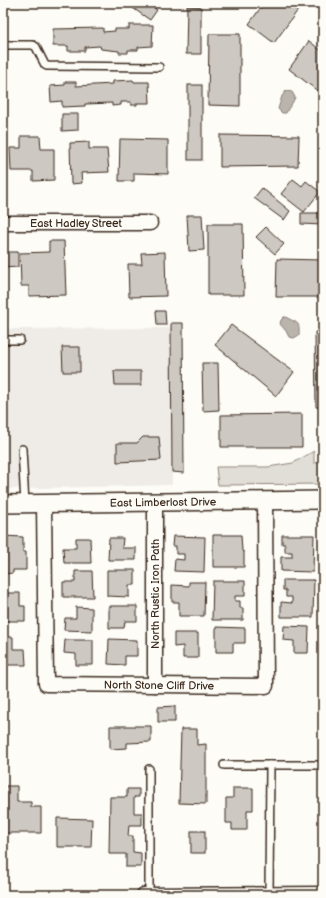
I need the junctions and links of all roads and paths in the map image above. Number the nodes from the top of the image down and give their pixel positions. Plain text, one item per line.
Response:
1 (3, 45) edge
2 (159, 67) dead end
3 (3, 223) edge
4 (150, 223) dead end
5 (3, 340) edge
6 (20, 340) dead end
7 (22, 449) dead end
8 (323, 500) edge
9 (265, 501) junction
10 (155, 502) junction
11 (3, 504) edge
12 (24, 504) junction
13 (44, 504) junction
14 (155, 685) junction
15 (323, 764) edge
16 (224, 765) dead end
17 (270, 765) junction
18 (149, 769) dead end
19 (269, 894) edge
20 (323, 894) edge
21 (144, 895) edge
22 (149, 895) edge
23 (165, 895) edge

1 - 2 lane
3 - 4 street, East Hadley Street
5 - 6 lane
7 - 12 lane
8 - 9 street, East Limberlost Drive
9 - 10 street, East Limberlost Drive
9 - 14 street, North Stone Cliff Drive
10 - 13 street, East Limberlost Drive
10 - 14 street, North Rustic Iron Path
11 - 12 street, East Limberlost Drive
12 - 13 street, East Limberlost Drive
13 - 14 street, North Stone Cliff Drive
15 - 17 lane
16 - 17 lane
17 - 19 lane
18 - 22 lane
19 - 20 street
19 - 23 street
21 - 22 street
22 - 23 street

